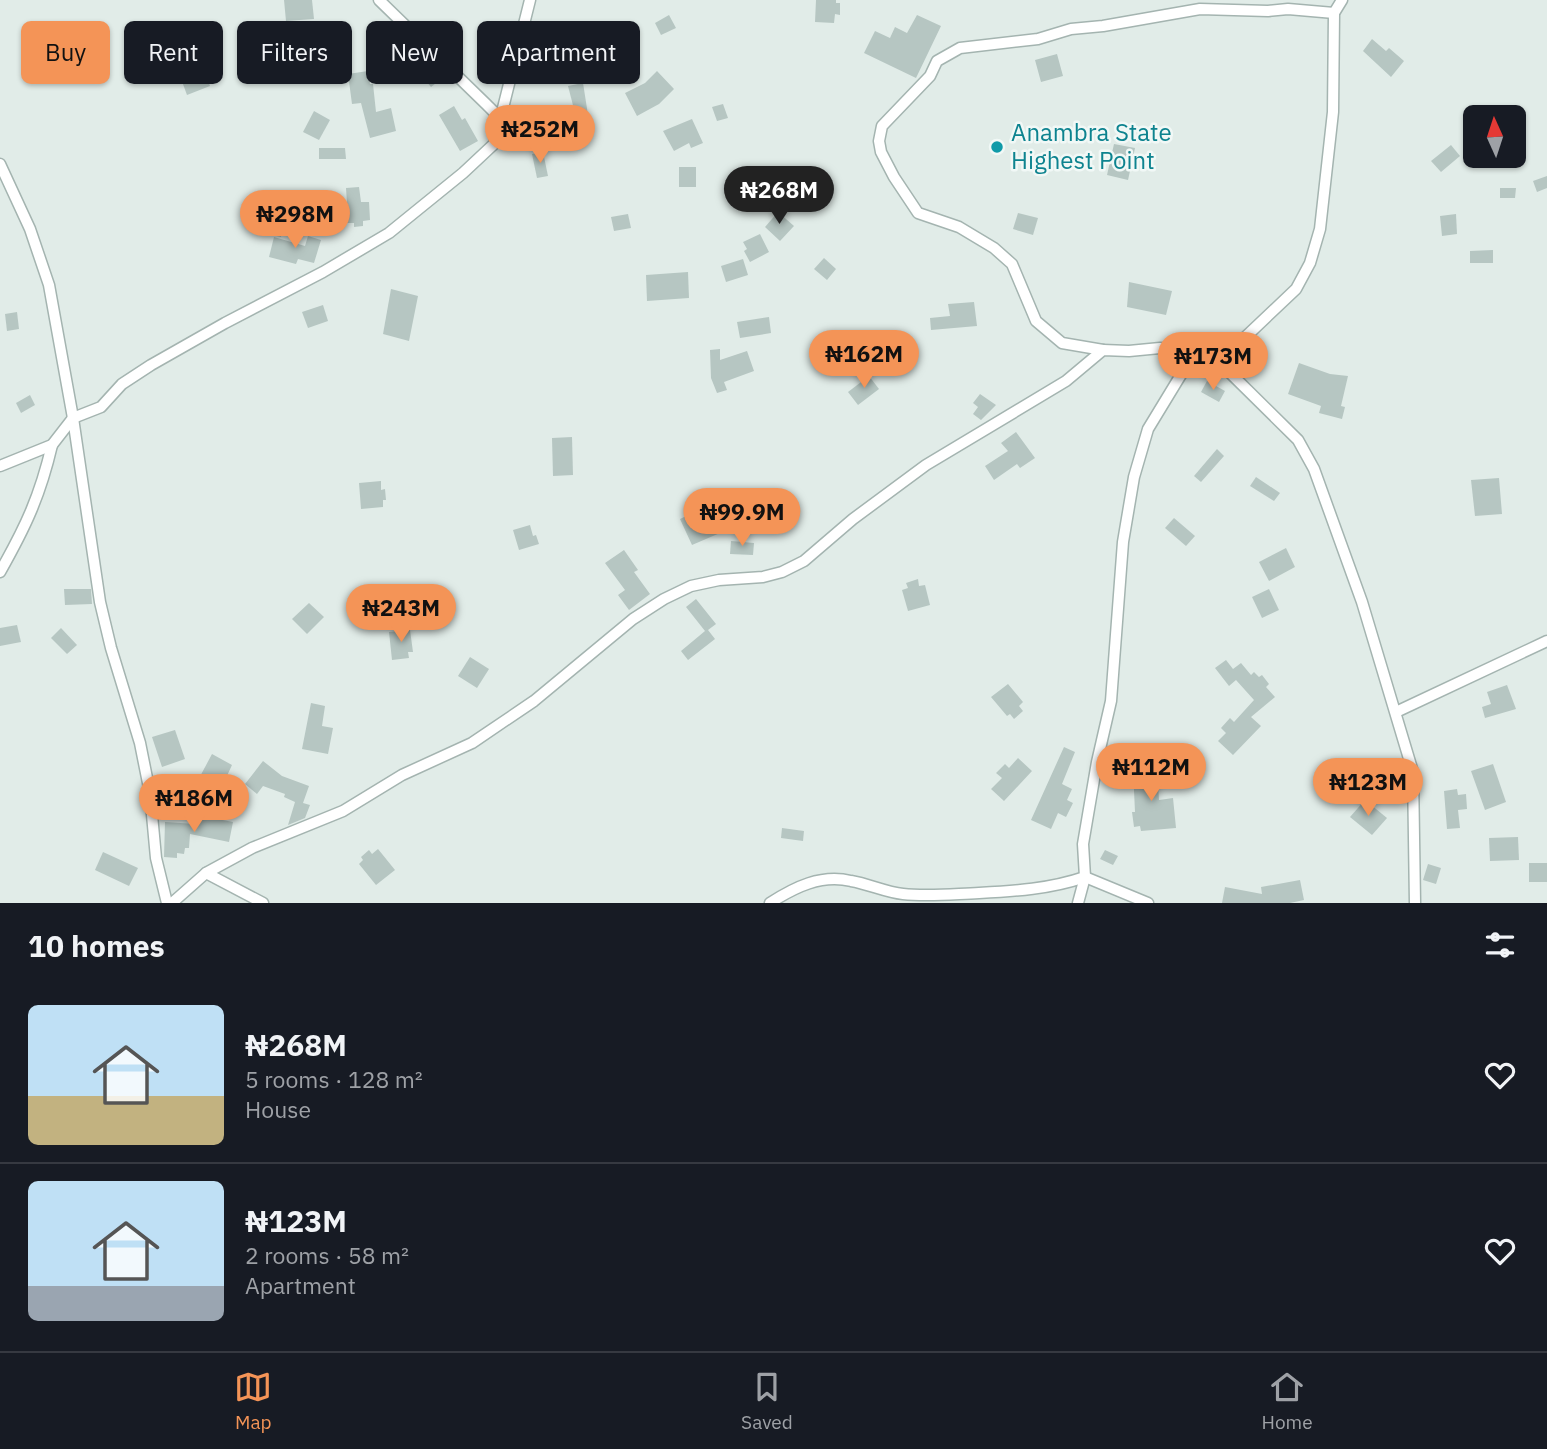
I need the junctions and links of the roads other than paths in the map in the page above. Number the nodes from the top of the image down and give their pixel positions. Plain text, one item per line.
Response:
1 (379, 0) edge
2 (530, 0) edge
3 (1342, 0) edge
4 (1334, 13) junction
5 (500, 123) junction
6 (0, 164) edge
7 (1102, 350) junction
8 (1193, 355) junction
9 (1219, 362) junction
10 (72, 418) junction
11 (52, 445) junction
12 (0, 466) edge
13 (0, 572) edge
14 (1547, 641) edge
15 (1396, 712) junction
16 (206, 873) junction
17 (1085, 877) junction
18 (170, 903) edge
19 (263, 903) edge
20 (770, 903) edge
21 (1078, 903) edge
22 (1148, 903) edge
23 (1415, 903) edge

1 - 5 street
2 - 5 street
3 - 4 street
4 - 7 street
4 - 9 street
5 - 10 street
6 - 10 street
7 - 8 street
7 - 16 street
8 - 9 street
8 - 17 street
9 - 15 street
10 - 11 street
10 - 18 street
11 - 12 street
11 - 13 street
14 - 15 street
15 - 23 street
16 - 18 street
16 - 19 street
17 - 20 street
17 - 21 street
17 - 22 street

